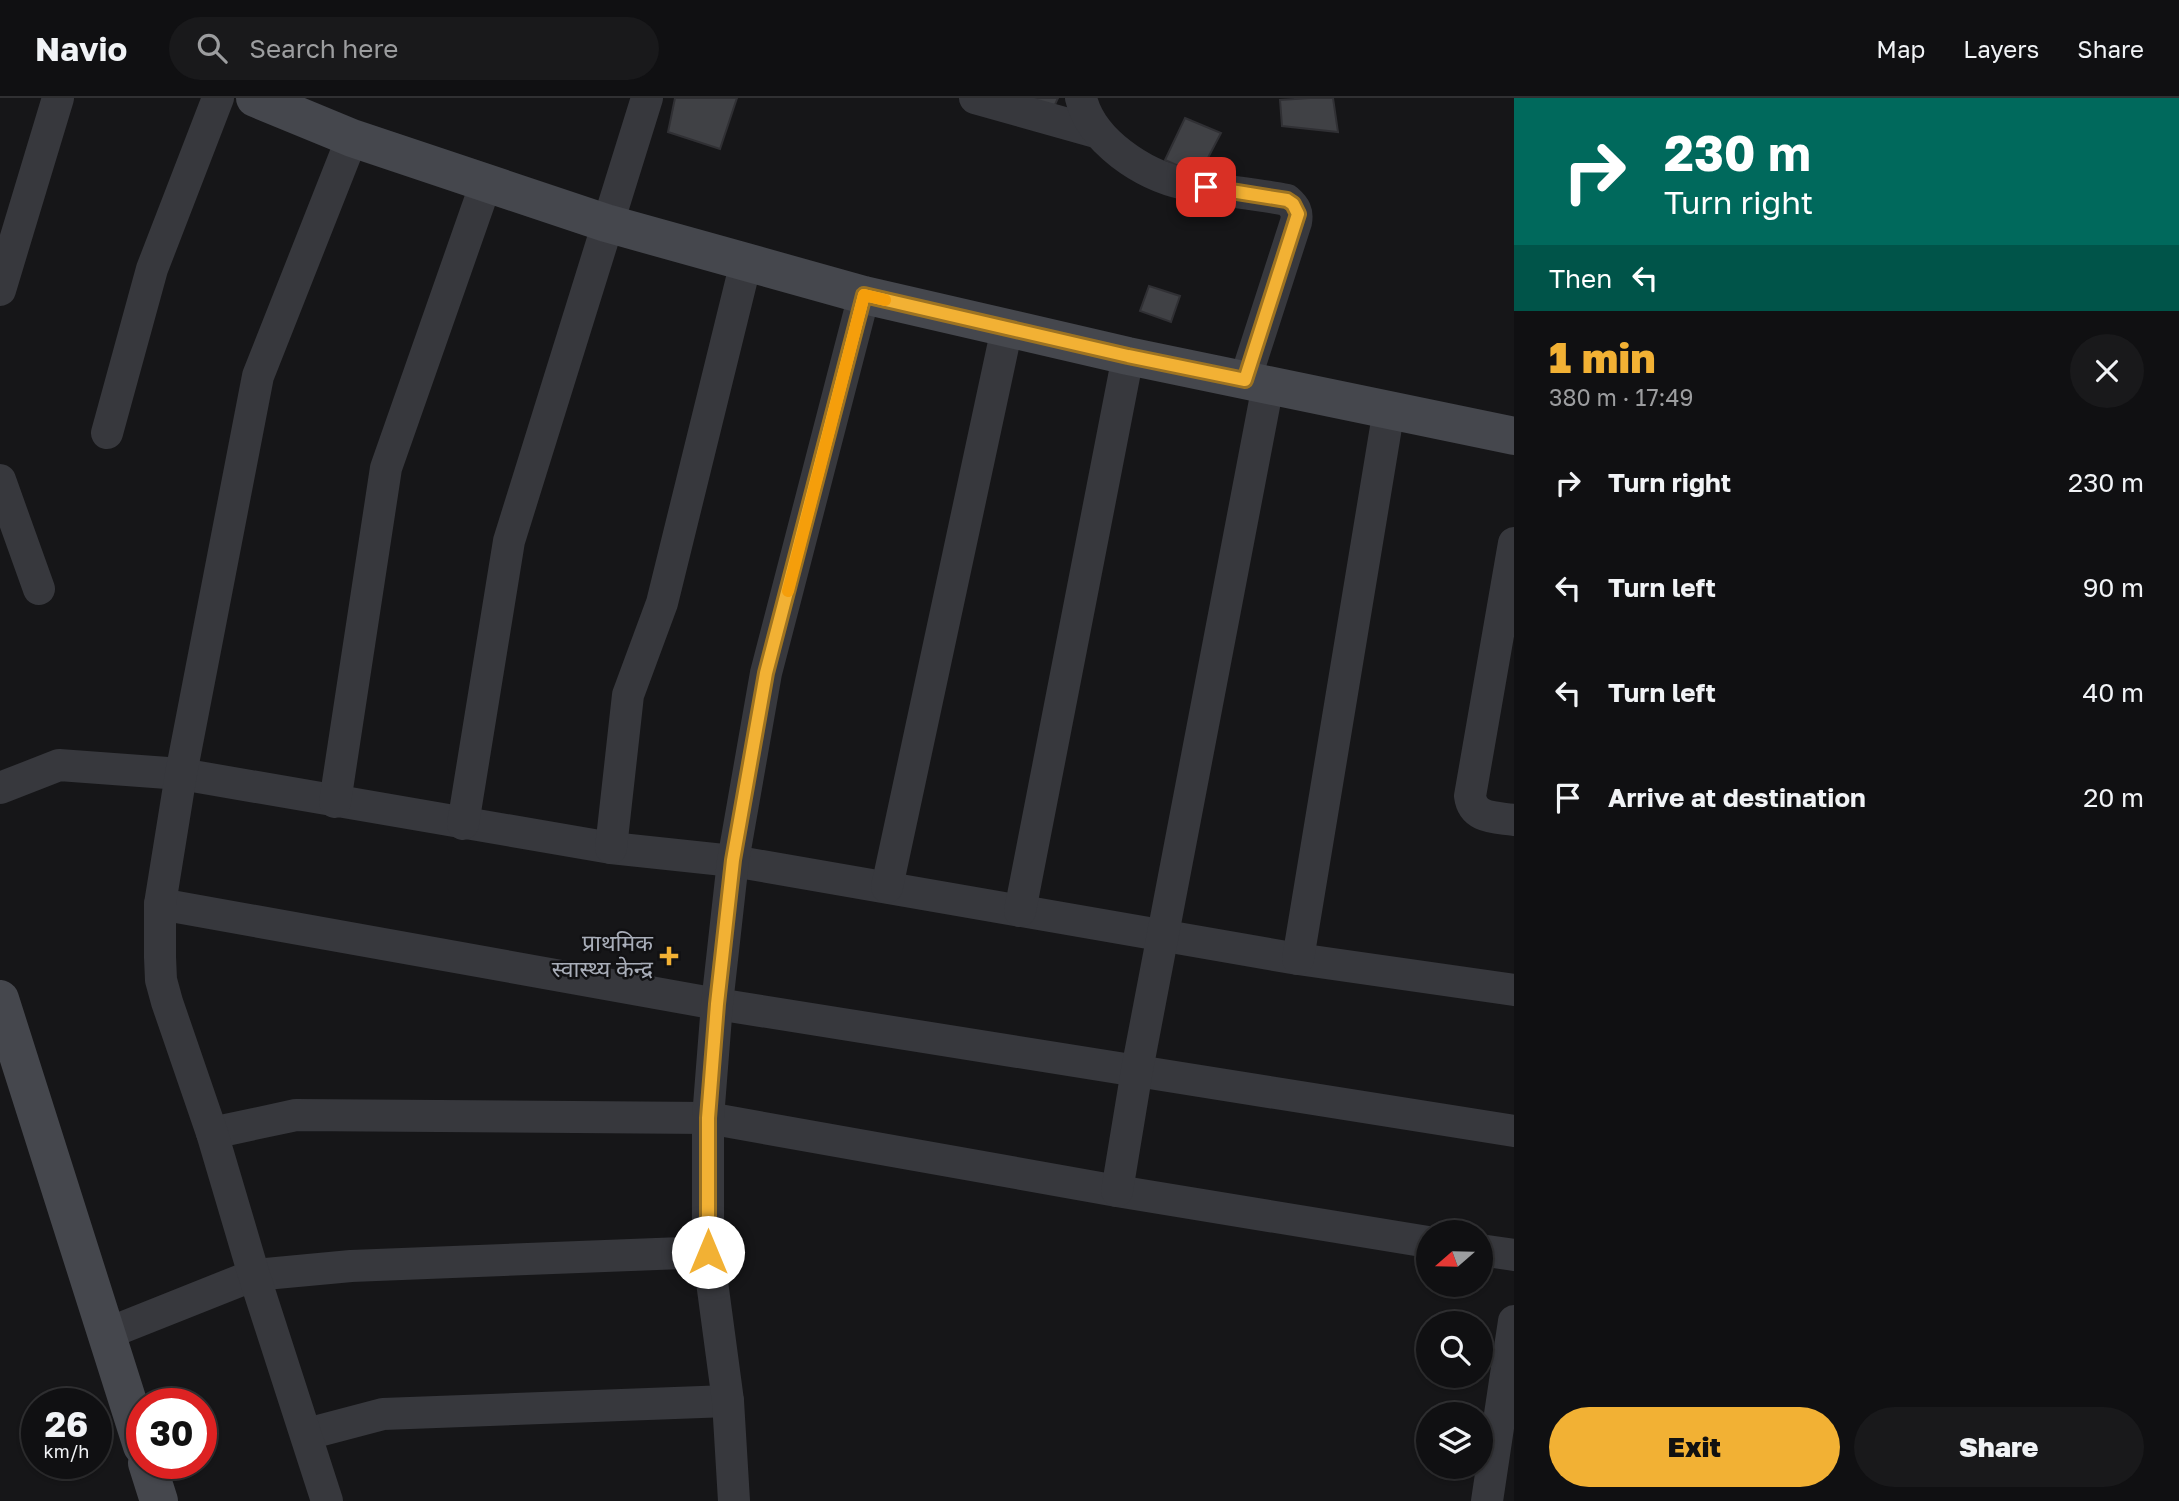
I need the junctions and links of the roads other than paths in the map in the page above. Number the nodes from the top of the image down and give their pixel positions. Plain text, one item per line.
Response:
1 (58, 98) edge
2 (218, 98) edge
3 (255, 98) edge
4 (647, 98) edge
5 (975, 98) edge
6 (1081, 98) edge
7 (1096, 132) junction
8 (352, 138) junction
9 (486, 183) junction
10 (606, 223) junction
11 (746, 262) junction
12 (0, 290) edge
13 (864, 295) junction
14 (1007, 328) junction
15 (1128, 356) junction
16 (1257, 382) junction
17 (1389, 410) junction
18 (107, 433) dead end
19 (1514, 436) edge
20 (0, 480) edge
21 (1514, 543) edge
22 (39, 589) dead end
23 (181, 774) junction
24 (0, 788) edge
25 (335, 802) junction
26 (1514, 820) edge
27 (463, 824) junction
28 (611, 848) junction
29 (733, 860) junction
30 (887, 887) junction
31 (160, 904) junction
32 (1020, 911) junction
33 (1163, 936) junction
34 (1298, 959) junction
35 (1514, 990) edge
36 (0, 999) edge
37 (717, 1004) junction
38 (1137, 1070) junction
39 (708, 1118) junction
40 (1514, 1131) edge
41 (212, 1133) junction
42 (1117, 1191) junction
43 (1416, 1240) edge
44 (708, 1252) junction
45 (1493, 1252) edge
46 (1514, 1255) edge
47 (254, 1275) junction
48 (1514, 1321) edge
49 (106, 1334) junction
50 (126, 1396) edge
51 (728, 1401) junction
52 (307, 1434) junction
53 (152, 1479) edge
54 (159, 1501) edge
55 (327, 1501) edge
56 (734, 1501) edge
57 (1487, 1501) edge

1 - 12 street
2 - 18 street
3 - 8 street
4 - 10 street
5 - 7 street
6 - 7 street
7 - 16 street
8 - 9 street
8 - 23 street
9 - 10 street
9 - 25 street
10 - 11 street
10 - 27 street
11 - 13 street
11 - 28 street
13 - 14 street
13 - 29 street
14 - 15 street
14 - 30 street
15 - 16 street
15 - 32 street
16 - 17 street
16 - 33 street
17 - 19 street
17 - 34 street
20 - 22 street
21 - 26 street
23 - 24 street
23 - 25 street
23 - 31 street
25 - 27 street
27 - 28 street
28 - 29 street
29 - 30 street
29 - 37 street
30 - 32 street
31 - 37 street
31 - 41 street
32 - 33 street
33 - 34 street
33 - 38 street
34 - 35 street
36 - 49 street
37 - 38 street
37 - 39 street
38 - 40 street
38 - 42 street
39 - 41 street
39 - 42 street
39 - 44 street
41 - 47 street
42 - 43 street
44 - 47 street
44 - 51 street
45 - 46 street
47 - 49 street
47 - 52 street
48 - 57 street
49 - 50 street
51 - 52 street
51 - 56 street
52 - 55 street
53 - 54 street

